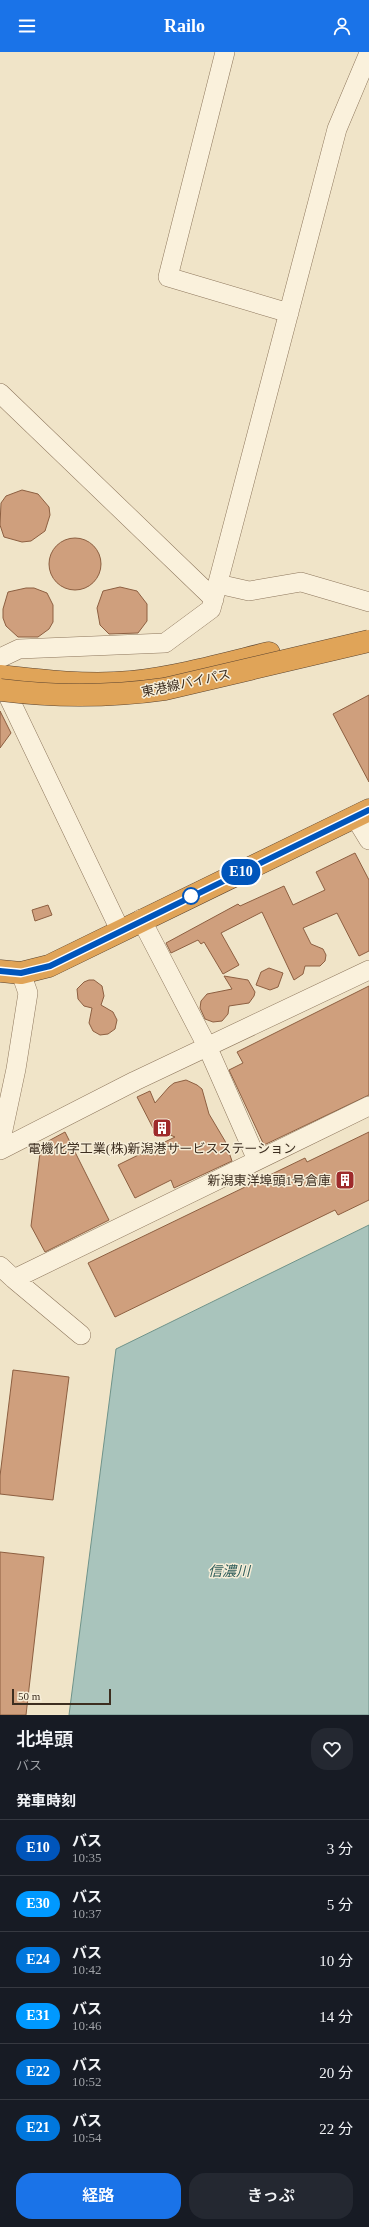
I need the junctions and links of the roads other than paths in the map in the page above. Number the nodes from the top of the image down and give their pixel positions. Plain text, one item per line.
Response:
1 (225, 52) edge
2 (369, 54) edge
3 (289, 313) junction
4 (0, 393) edge
5 (216, 592) junction
6 (369, 602) edge
7 (369, 630) edge
8 (369, 641) edge
9 (0, 658) edge
10 (0, 677) edge
11 (0, 690) edge
12 (362, 814) edge
13 (369, 840) edge
14 (141, 919) junction
15 (120, 930) junction
16 (369, 970) edge
17 (0, 971) edge
18 (21, 973) junction
19 (207, 1046) junction
20 (369, 1106) edge
21 (0, 1144) edge
22 (0, 1150) edge
23 (257, 1160) junction
24 (0, 1266) edge
25 (14, 1278) junction
26 (81, 1335) dead end

1 - 3 street
2 - 3 street
3 - 5 street
4 - 5 street
5 - 6 street
5 - 9 street
7 - 10 highway, 東港線バイパス
8 - 11 highway, 東港線バイパス, bridge
10 - 15 street
12 - 13 street
12 - 14 highway
14 - 15 highway
14 - 19 street
15 - 18 highway
16 - 19 street
17 - 18 highway
18 - 21 street
19 - 22 street
19 - 23 street
20 - 23 street
23 - 25 street
24 - 25 street
25 - 26 street

